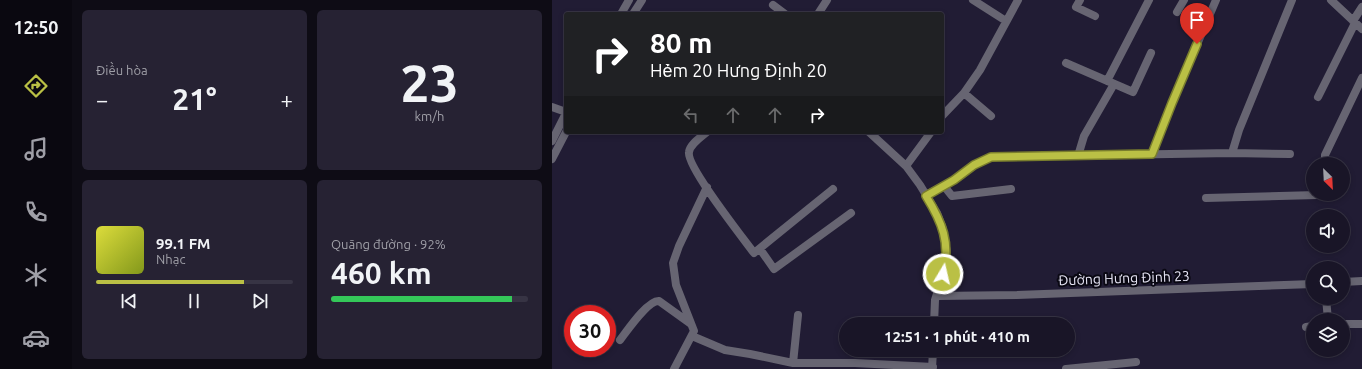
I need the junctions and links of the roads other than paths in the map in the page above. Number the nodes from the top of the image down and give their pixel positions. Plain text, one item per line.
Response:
1 (629, 0) edge
2 (642, 0) edge
3 (827, 0) edge
4 (973, 0) edge
5 (1018, 0) edge
6 (1080, 0) edge
7 (1149, 0) edge
8 (1184, 0) edge
9 (1216, 0) edge
10 (1292, 0) edge
11 (1331, 0) edge
12 (773, 5) dead end
13 (1362, 7) edge
14 (622, 12) edge
15 (634, 12) edge
16 (782, 12) edge
17 (819, 12) edge
18 (1177, 12) dead end
19 (1095, 16) dead end
20 (1006, 21) junction
21 (1354, 22) junction
22 (1362, 29) edge
23 (1151, 53) dead end
24 (1066, 63) dead end
25 (1362, 78) edge
26 (1111, 82) junction
27 (964, 93) junction
28 (1318, 97) dead end
29 (552, 106) edge
30 (564, 111) edge
31 (944, 114) edge
32 (564, 116) edge
33 (991, 116) dead end
34 (565, 134) edge
35 (705, 134) edge
36 (871, 134) edge
37 (930, 134) edge
38 (552, 141) edge
39 (1232, 153) junction
40 (1152, 154) junction
41 (1290, 154) dead end
42 (1078, 156) junction
43 (1325, 157) edge
44 (552, 159) edge
45 (906, 166) junction
46 (944, 186) junction
47 (707, 187) junction
48 (833, 189) dead end
49 (1011, 190) dead end
50 (926, 196) junction
51 (1306, 196) edge
52 (1206, 198) dead end
53 (851, 214) dead end
54 (760, 249) junction
55 (1362, 281) edge
56 (1350, 282) edge
57 (1306, 284) edge
58 (936, 296) junction
59 (798, 315) dead end
60 (934, 317) edge
61 (692, 324) junction
62 (1350, 324) edge
63 (1362, 324) edge
64 (692, 336) junction
65 (620, 340) dead end
66 (933, 357) edge
67 (1136, 362) dead end
68 (793, 363) junction
69 (932, 368) edge
70 (674, 369) edge
71 (1066, 369) edge

1 - 14 street
2 - 15 street
3 - 17 street
4 - 20 street
5 - 20 street
6 - 19 street
7 - 26 street
8 - 18 street
9 - 40 street
10 - 39 street
11 - 21 street
12 - 16 street
13 - 21 street
20 - 27 street
21 - 22 street
21 - 28 street
23 - 26 street
24 - 26 street
25 - 43 street
26 - 42 street
27 - 31 street
27 - 33 street
29 - 30 street
32 - 38 street
34 - 44 street
35 - 47 street
36 - 45 street
37 - 45 street
39 - 40 street
39 - 41 street
40 - 42 street
42 - 46 street
45 - 50 street
46 - 49 street
46 - 50 street
47 - 54 street
47 - 61 street
48 - 54 street
50 - 58 street
51 - 52 street
53 - 54 street
55 - 56 street
57 - 58 street, Đường Hưng Định 23
58 - 60 street
59 - 68 street
61 - 64 street
61 - 65 street
62 - 63 street
64 - 68 street
64 - 70 street
66 - 69 street
67 - 71 street
68 - 69 street

